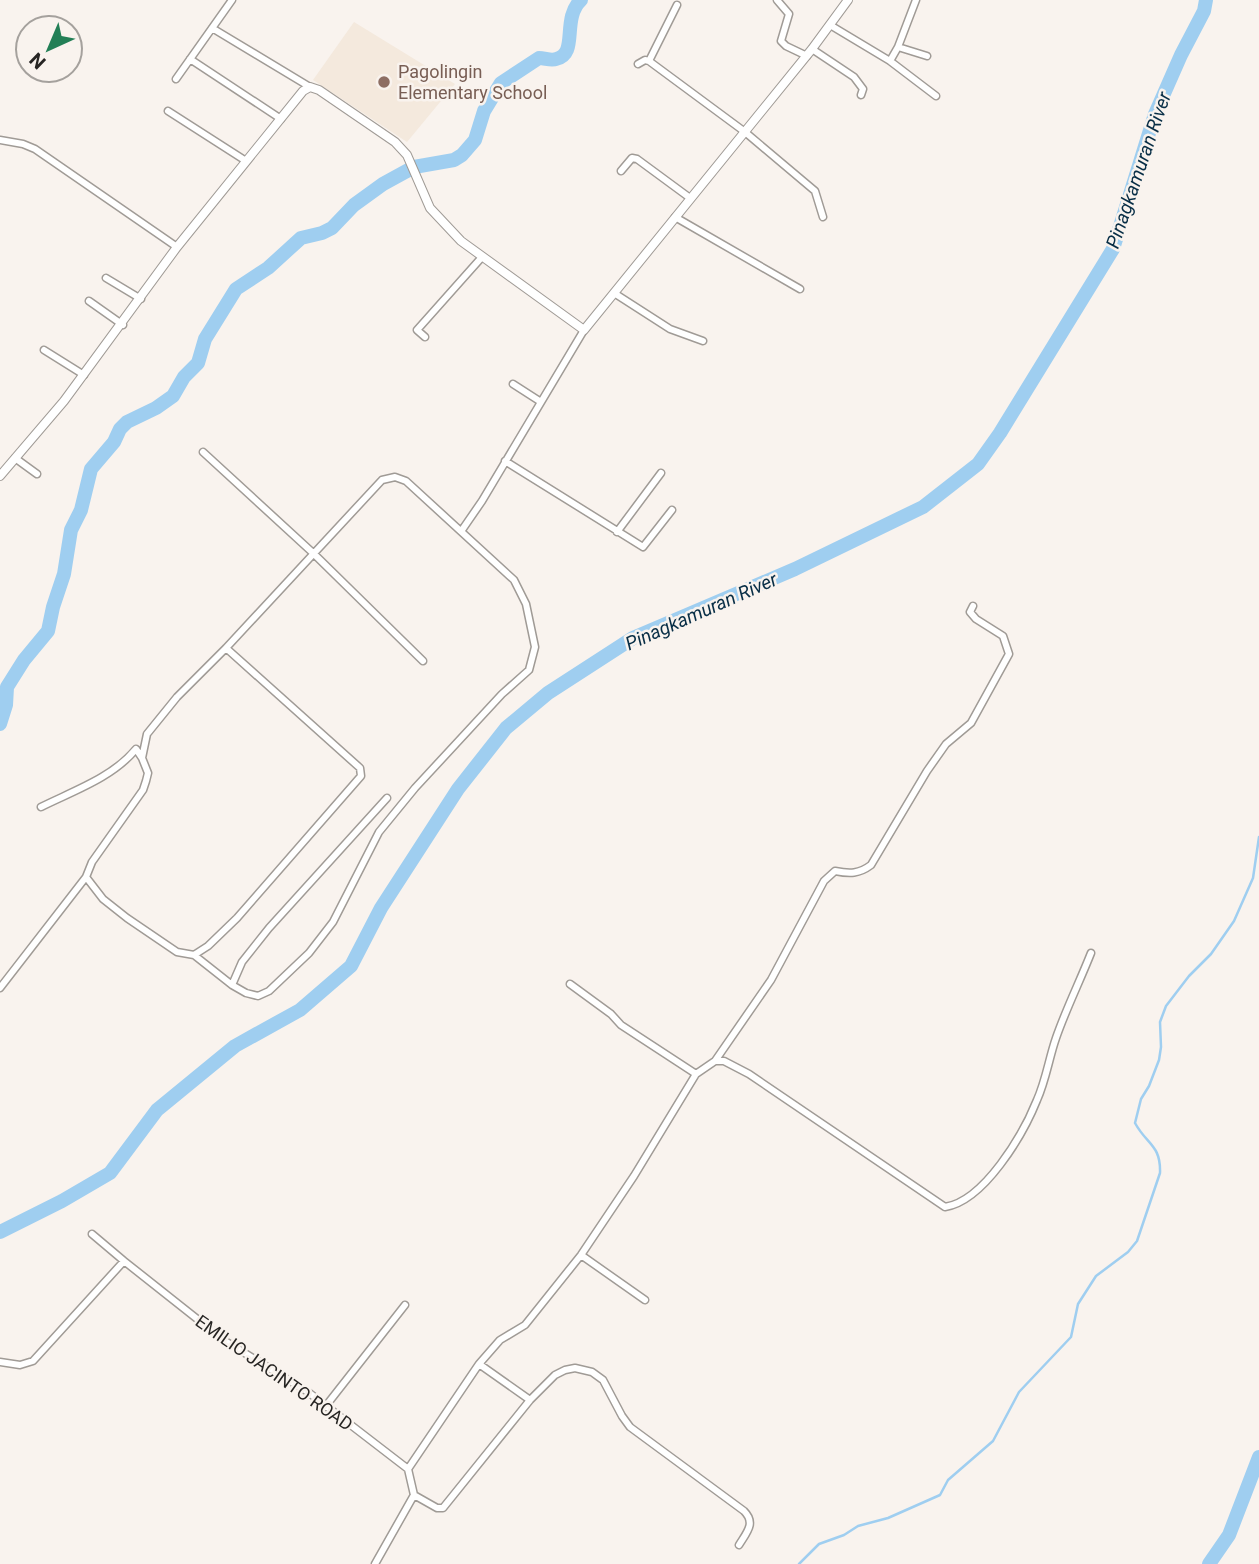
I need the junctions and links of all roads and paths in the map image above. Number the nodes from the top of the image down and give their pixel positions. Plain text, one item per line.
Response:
1 (232, 0) edge
2 (777, 0) edge
3 (848, 0) edge
4 (916, 0) edge
5 (677, 5) dead end
6 (830, 25) junction
7 (212, 28) junction
8 (898, 47) junction
9 (809, 53) junction
10 (927, 56) dead end
11 (190, 59) junction
12 (649, 61) junction
13 (890, 61) junction
14 (638, 64) dead end
15 (176, 79) dead end
16 (310, 87) junction
17 (861, 95) dead end
18 (936, 96) dead end
19 (168, 111) dead end
20 (281, 118) junction
21 (745, 132) junction
22 (0, 140) edge
23 (246, 161) junction
24 (621, 171) dead end
25 (690, 198) junction
26 (675, 216) junction
27 (823, 217) dead end
28 (177, 247) junction
29 (482, 257) junction
30 (106, 278) dead end
31 (800, 289) dead end
32 (614, 293) junction
33 (141, 299) junction
34 (89, 301) dead end
35 (122, 324) junction
36 (584, 330) junction
37 (425, 337) dead end
38 (703, 341) dead end
39 (44, 350) dead end
40 (84, 375) junction
41 (513, 384) dead end
42 (541, 402) junction
43 (203, 452) dead end
44 (16, 458) junction
45 (505, 461) junction
46 (661, 473) dead end
47 (37, 474) dead end
48 (0, 476) edge
49 (672, 510) dead end
50 (462, 530) junction
51 (617, 532) junction
52 (313, 553) junction
53 (973, 606) dead end
54 (226, 648) junction
55 (423, 661) dead end
56 (142, 758) junction
57 (387, 798) dead end
58 (41, 807) dead end
59 (86, 877) junction
60 (1091, 953) dead end
61 (194, 955) junction
62 (570, 984) dead end
63 (232, 985) junction
64 (0, 988) edge
65 (715, 1061) junction
66 (696, 1074) junction
67 (92, 1234) dead end
68 (581, 1255) junction
69 (124, 1261) junction
70 (645, 1300) dead end
71 (405, 1305) dead end
72 (0, 1362) edge
73 (479, 1364) junction
74 (530, 1400) junction
75 (325, 1407) junction
76 (408, 1469) junction
77 (414, 1495) junction
78 (739, 1545) dead end
79 (374, 1564) edge

1 - 7 street
2 - 9 street
3 - 6 street
4 - 8 street
5 - 12 street
6 - 9 street
6 - 13 street
7 - 11 street
7 - 16 street
8 - 10 street
8 - 13 street
9 - 17 street
9 - 21 street
11 - 15 street
11 - 20 street
12 - 14 street
12 - 21 street
13 - 18 street
16 - 20 street
16 - 29 street
19 - 23 street
20 - 23 street
21 - 25 street
21 - 27 street
22 - 28 street
23 - 28 street
24 - 25 street
25 - 26 street
26 - 31 street
26 - 32 street
28 - 33 street
29 - 36 street
29 - 37 street
30 - 33 street
32 - 36 street
32 - 38 street
33 - 35 street
34 - 35 street
35 - 40 street
36 - 42 street
39 - 40 street
40 - 44 street
41 - 42 street
42 - 45 street
43 - 52 street
44 - 47 street
44 - 48 street
45 - 50 street
45 - 51 street
46 - 51 street
49 - 51 street
50 - 52 street
50 - 63 street
52 - 54 street
52 - 55 street
53 - 65 street
54 - 56 street
54 - 61 street
56 - 58 street
56 - 59 street
57 - 63 street
59 - 61 street
59 - 64 street
60 - 65 street
61 - 63 street
62 - 66 street
65 - 66 street
66 - 68 street
67 - 69 street, EMILIO JACINTO ROAD
68 - 70 street
68 - 73 street
69 - 72 street
69 - 75 street, EMILIO JACINTO ROAD
71 - 75 street
73 - 74 street
73 - 76 street
74 - 77 street
74 - 78 street
75 - 76 street, EMILIO JACINTO ROAD
76 - 77 street
77 - 79 street

